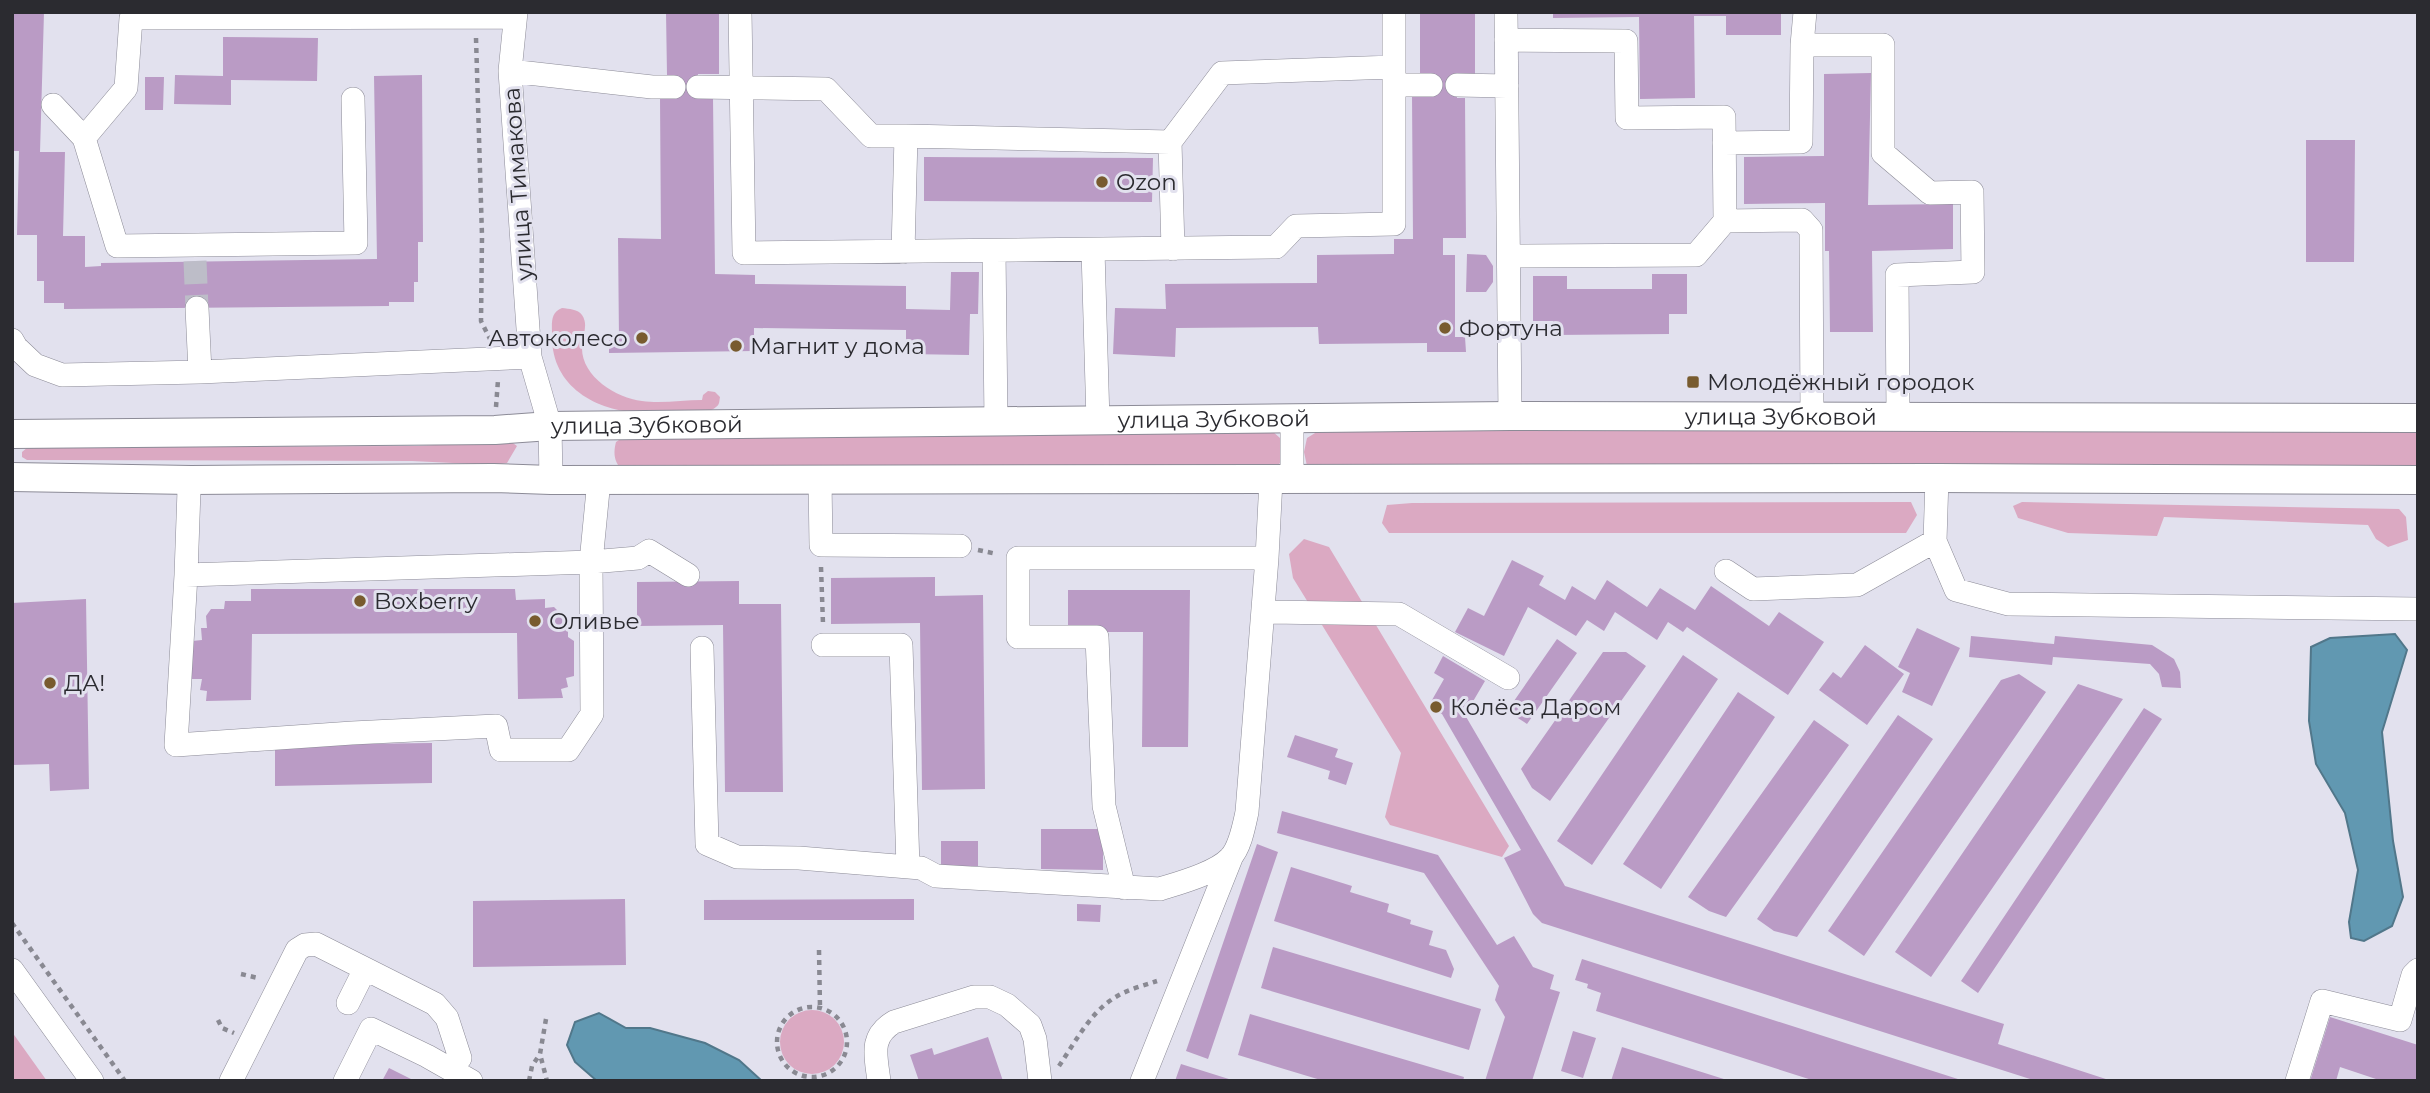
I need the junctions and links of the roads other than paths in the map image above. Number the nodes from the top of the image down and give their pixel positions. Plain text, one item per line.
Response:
1 (740, 12) edge
2 (1394, 12) edge
3 (1506, 12) edge
4 (1805, 12) edge
5 (515, 15) edge
6 (1506, 40) junction
7 (1802, 45) junction
8 (510, 71) junction
9 (1394, 76) junction
10 (1431, 85) dead end
11 (1457, 85) dead end
12 (1507, 86) junction
13 (674, 87) dead end
14 (698, 87) dead end
15 (740, 87) junction
16 (354, 99) dead end
17 (53, 105) dead end
18 (906, 136) junction
19 (84, 138) junction
20 (1170, 142) junction
21 (1724, 143) junction
22 (1726, 221) junction
23 (1173, 249) junction
24 (1093, 250) junction
25 (994, 251) junction
26 (904, 252) junction
27 (1509, 256) junction
28 (197, 308) tunnel mouth
29 (12, 340) edge
30 (530, 357) junction
31 (200, 372) junction
32 (1812, 415) junction
33 (1898, 415) junction
34 (1510, 416) junction
35 (2418, 418) edge
36 (1292, 419) junction
37 (1098, 421) junction
38 (996, 422) junction
39 (550, 426) junction
40 (12, 434) edge
41 (12, 477) edge
42 (1937, 478) junction
43 (191, 480) junction
44 (551, 480) junction
45 (599, 480) junction
46 (820, 480) junction
47 (1281, 480) junction
48 (2418, 480) edge
49 (1935, 541) junction
50 (960, 546) road end
51 (1267, 558) junction
52 (591, 562) junction
53 (1726, 571) dead end
54 (186, 575) junction
55 (688, 575) dead end
56 (2418, 609) edge
57 (1263, 612) junction
58 (823, 645) road end
59 (702, 648) dead end
60 (1508, 678) dead end
61 (1231, 858) junction
62 (908, 867) junction
63 (1124, 888) junction
64 (365, 969) junction
65 (12, 970) edge
66 (2418, 970) edge
67 (348, 1003) dead end
68 (460, 1058) dead end
69 (1048, 1076) edge
70 (92, 1081) edge
71 (231, 1081) edge
72 (345, 1081) edge
73 (471, 1081) edge
74 (879, 1081) edge
75 (1142, 1081) edge
76 (2297, 1081) edge

1 - 15 street
2 - 9 street
3 - 6 street
4 - 7 street
5 - 8 street, улица Тимакова
5 - 19 street
6 - 12 street
6 - 21 street
7 - 21 street
7 - 33 street
8 - 13 street
8 - 30 street, улица Тимакова
9 - 10 street
9 - 20 street
9 - 23 street
11 - 12 street
12 - 27 street
14 - 15 street
15 - 18 street
15 - 26 street
16 - 19 street
17 - 19 street
18 - 20 street
18 - 26 street
20 - 23 street
21 - 22 street
22 - 27 street
22 - 32 street
23 - 24 street
24 - 25 street
24 - 37 street
25 - 26 street
25 - 38 street
27 - 34 street
28 - 31 street
29 - 31 street
30 - 31 street
30 - 39 street, улица Тимакова
32 - 33 main road, улица Зубковой
32 - 34 main road, улица Зубковой
33 - 35 main road, улица Зубковой
34 - 36 main road, улица Зубковой
36 - 37 main road, улица Зубковой
36 - 47 street
37 - 38 main road, улица Зубковой
38 - 39 main road, улица Зубковой
39 - 40 main road, улица Зубковой
39 - 44 street, улица Тимакова
41 - 43 main road
42 - 47 main road
42 - 48 main road
42 - 49 street
43 - 44 main road
43 - 54 street
44 - 45 main road
45 - 46 main road
45 - 52 street
46 - 47 main road
46 - 50 street
47 - 51 street
49 - 53 street
49 - 56 street
51 - 57 street
51 - 63 street
52 - 54 street
52 - 54 street
52 - 55 street
57 - 60 street
57 - 61 street
58 - 62 street
59 - 62 street
61 - 63 street
61 - 75 street
62 - 63 street
64 - 67 street
64 - 68 street
64 - 71 street
65 - 70 street
66 - 76 street
69 - 74 street
72 - 73 street

